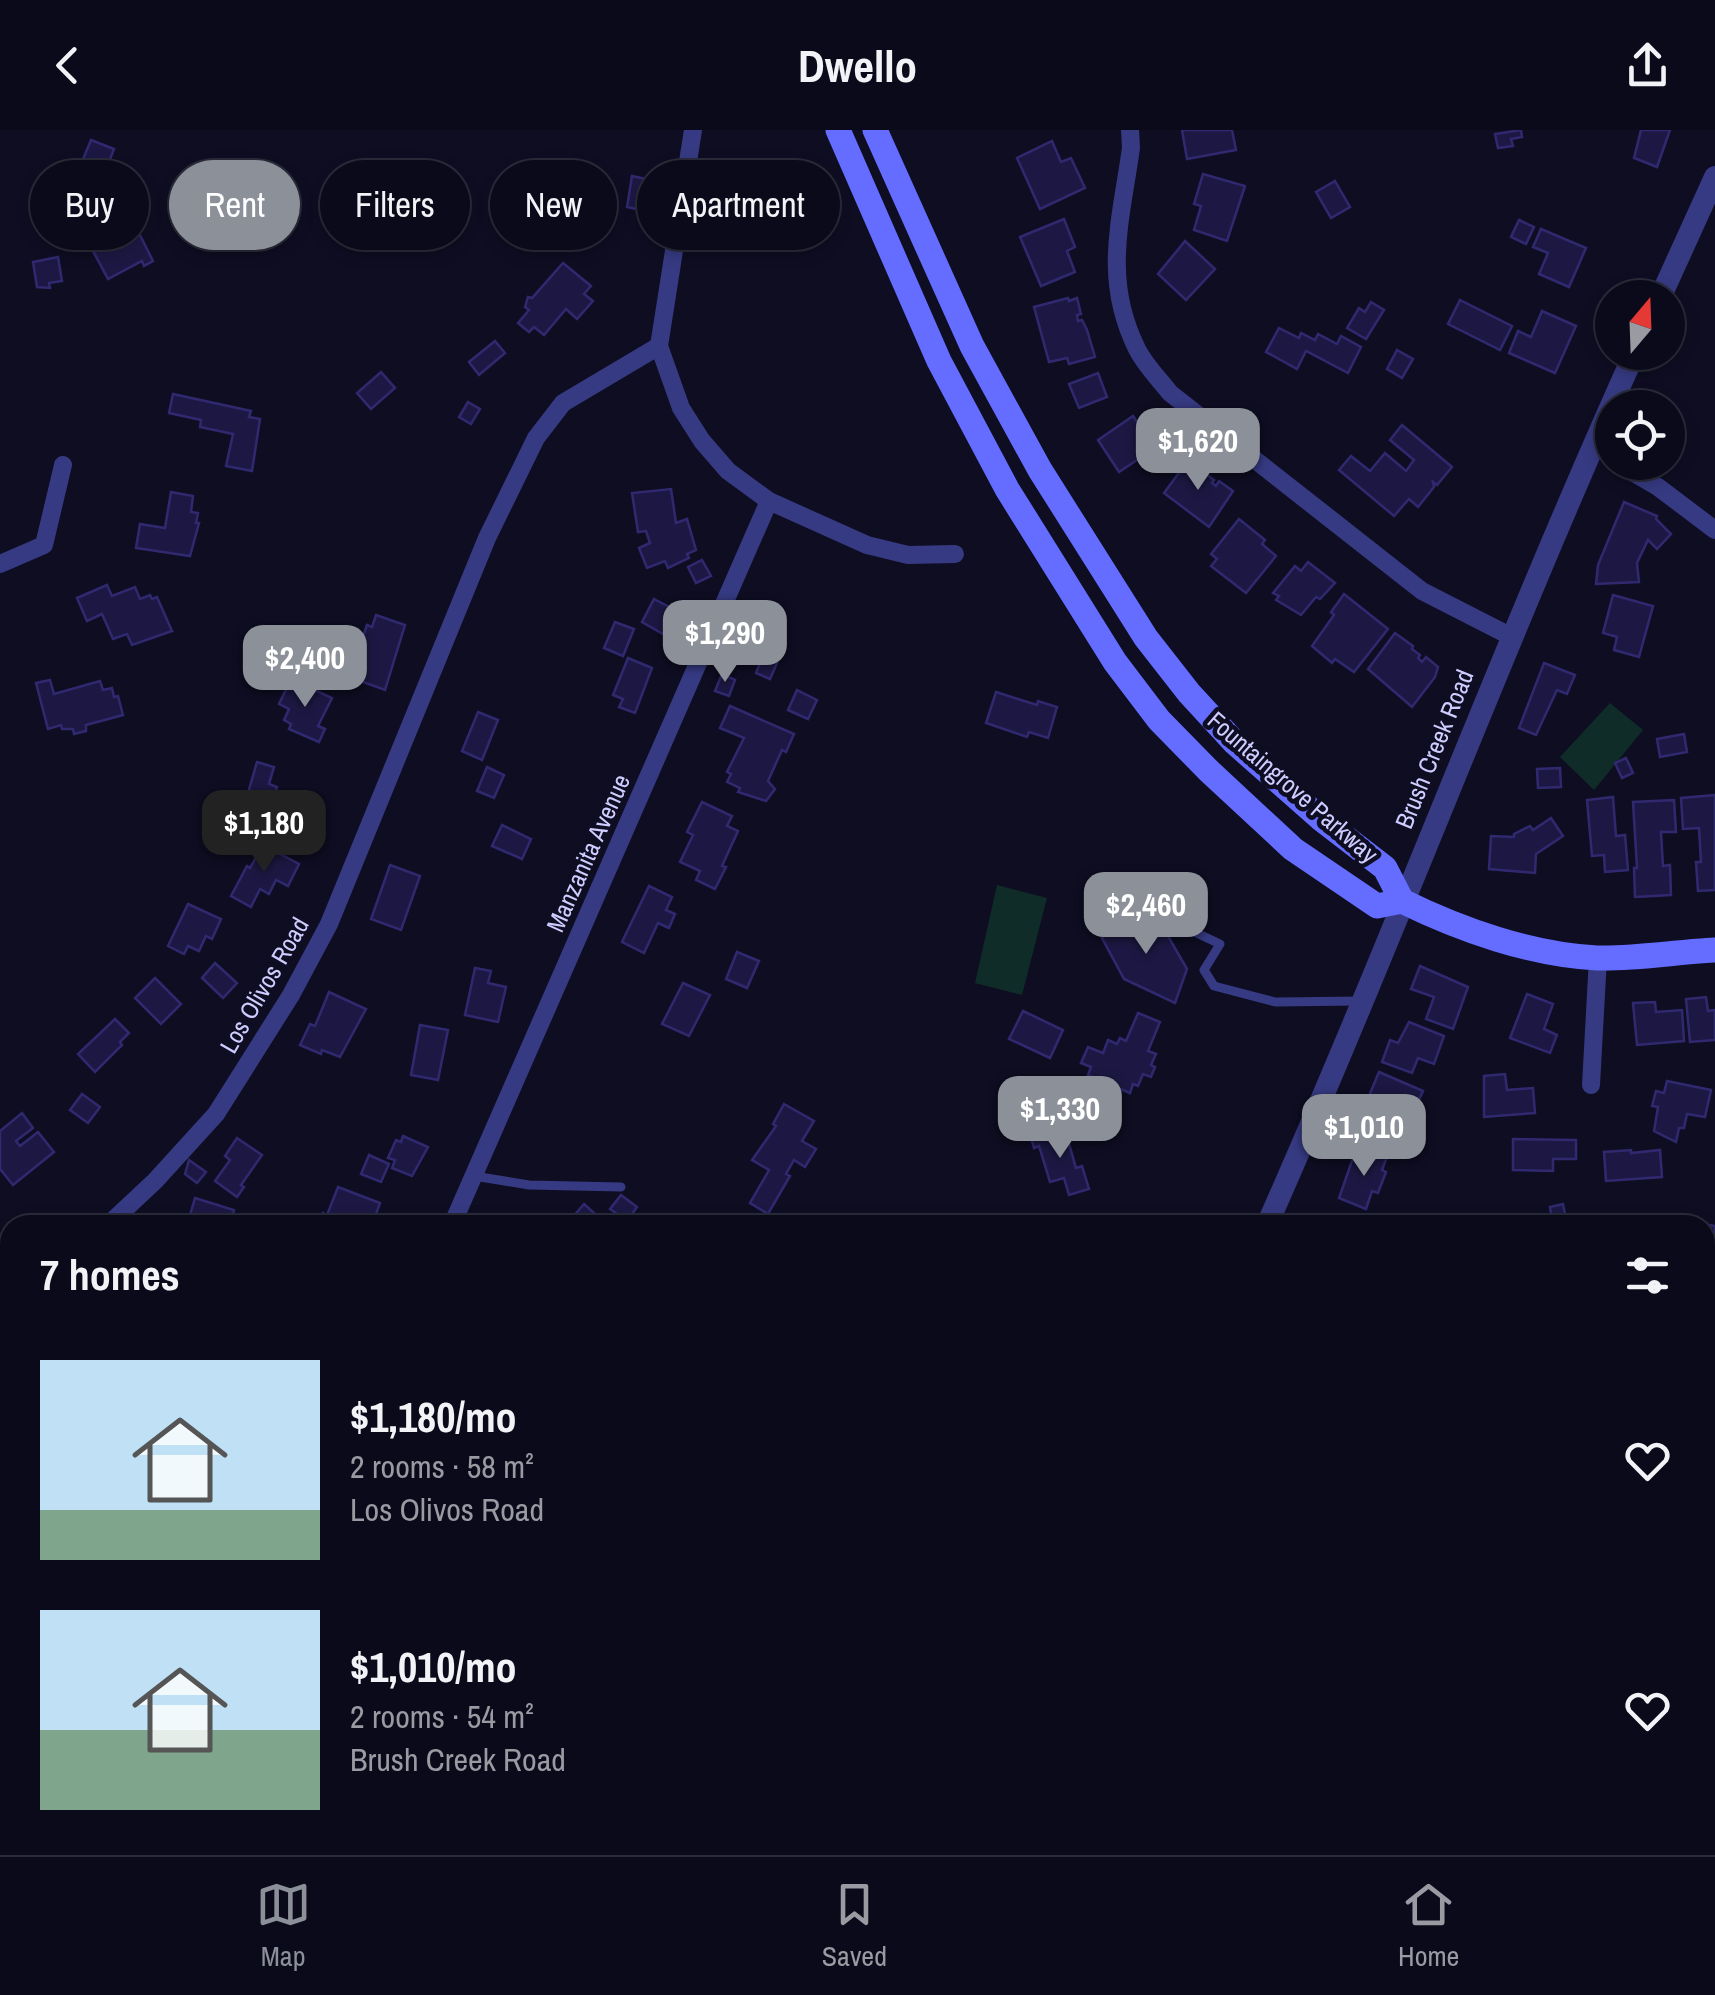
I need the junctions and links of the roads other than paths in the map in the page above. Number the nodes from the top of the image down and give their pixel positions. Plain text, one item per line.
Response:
1 (693, 130) edge
2 (838, 130) edge
3 (875, 130) edge
4 (1130, 130) edge
5 (1715, 177) edge
6 (1668, 280) edge
7 (659, 346) junction
8 (1627, 370) edge
9 (1590, 452) junction
10 (1595, 454) edge
11 (63, 466) dead end
12 (1646, 480) edge
13 (769, 501) junction
14 (1715, 530) edge
15 (955, 554) dead end
16 (0, 564) edge
17 (1510, 636) junction
18 (1402, 901) junction
19 (1133, 903) dead end
20 (1715, 950) edge
21 (1598, 958) junction
22 (1364, 1001) junction
23 (1592, 1084) dead end
24 (474, 1176) junction
25 (621, 1186) dead end
26 (119, 1215) edge
27 (456, 1215) edge
28 (1270, 1215) edge

1 - 7 street
2 - 18 main road, Fountaingrove Parkway
3 - 18 main road, Fountaingrove Parkway
4 - 17 street
5 - 6 street
7 - 13 street
7 - 26 street, Los Olivos Road
8 - 9 street, Brush Creek Road
9 - 10 street
9 - 17 street, Brush Creek Road
11 - 16 street
12 - 14 street
13 - 15 street
13 - 24 street, Manzanita Avenue
17 - 18 street, Brush Creek Road
18 - 21 main road
18 - 22 street, Brush Creek Road
19 - 22 lane
20 - 21 main road
21 - 23 street
22 - 28 street, Brush Creek Road
24 - 25 lane
24 - 27 street, Manzanita Avenue

